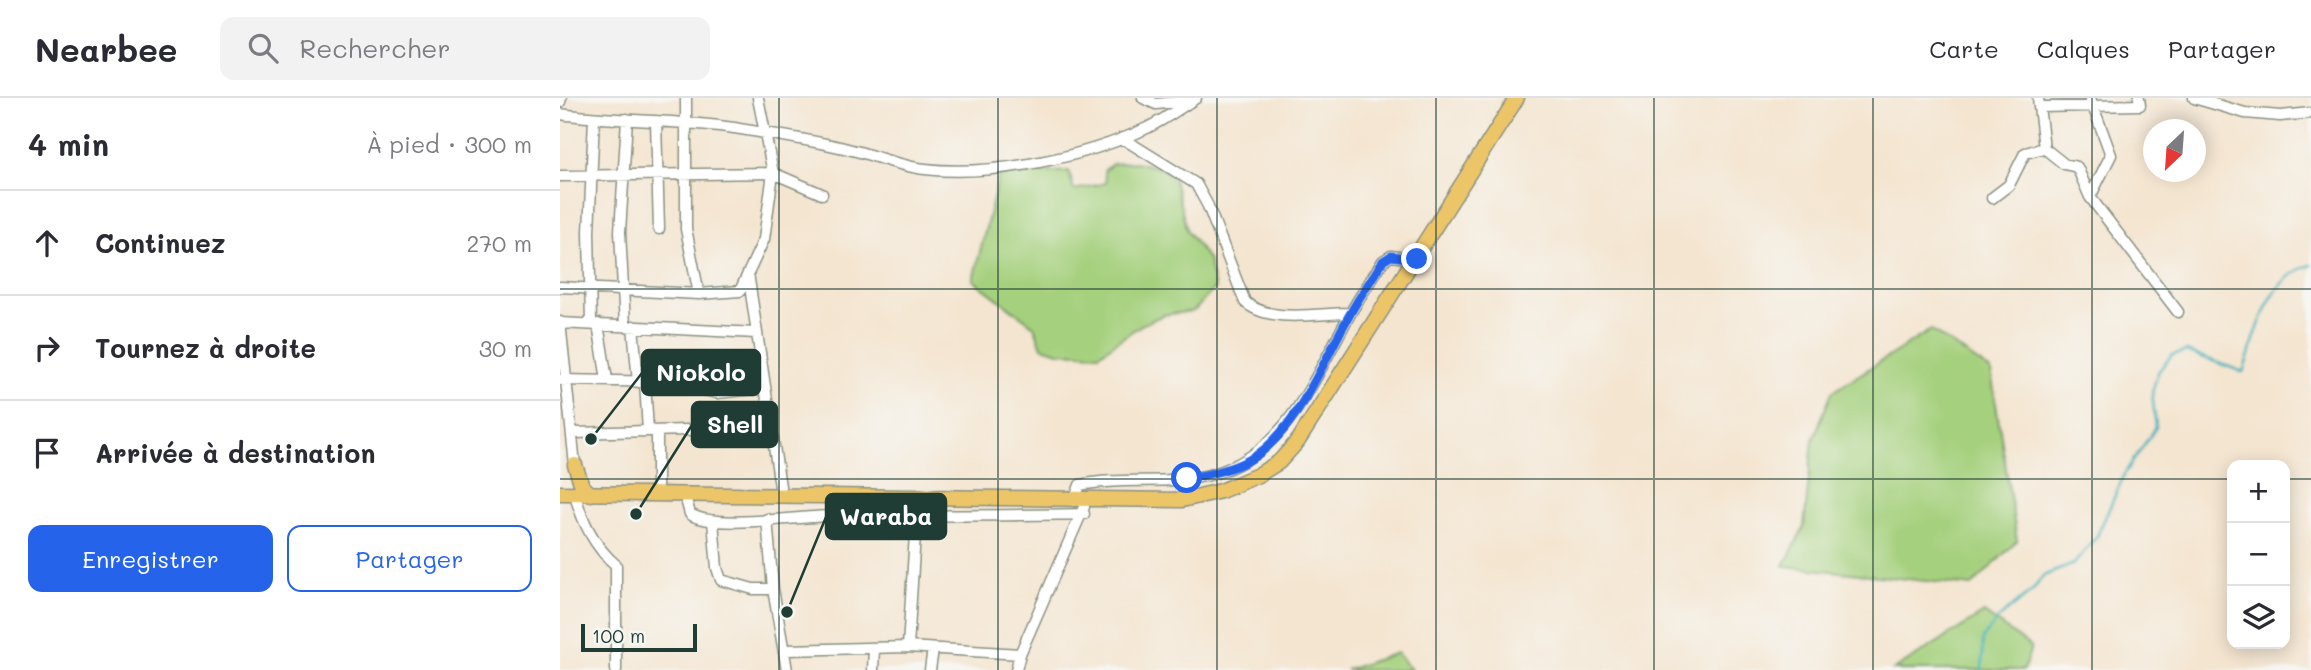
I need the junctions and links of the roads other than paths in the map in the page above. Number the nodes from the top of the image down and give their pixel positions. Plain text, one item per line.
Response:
1 (686, 98) edge
2 (758, 98) edge
3 (1143, 98) edge
4 (1517, 98) edge
5 (2139, 98) edge
6 (2194, 98) edge
7 (1194, 100) edge
8 (2039, 102) edge
9 (2091, 102) edge
10 (2311, 113) edge
11 (560, 114) edge
12 (594, 118) junction
13 (627, 119) junction
14 (656, 121) junction
15 (685, 121) junction
16 (764, 133) junction
17 (1122, 138) junction
18 (2043, 148) junction
19 (773, 173) junction
20 (687, 174) junction
21 (624, 175) junction
22 (657, 175) junction
23 (560, 177) edge
24 (592, 177) junction
25 (821, 194) dead end
26 (2090, 197) junction
27 (1992, 198) dead end
28 (659, 229) dead end
29 (1417, 259) junction
30 (748, 273) junction
31 (560, 286) edge
32 (592, 289) junction
33 (623, 289) junction
34 (699, 294) junction
35 (2178, 312) dead end
36 (1350, 313) junction
37 (560, 323) edge
38 (595, 324) junction
39 (629, 326) junction
40 (756, 333) junction
41 (564, 380) edge
42 (607, 380) junction
43 (641, 382) junction
44 (764, 388) junction
45 (566, 415) edge
46 (726, 429) dead end
47 (652, 431) junction
48 (574, 433) junction
49 (575, 465) junction
50 (781, 493) junction
51 (566, 494) edge
52 (591, 494) junction
53 (657, 495) junction
54 (685, 496) junction
55 (1081, 505) junction
56 (916, 517) junction
57 (767, 519) junction
58 (713, 521) junction
59 (773, 589) junction
60 (874, 648) junction
61 (908, 648) junction
62 (933, 649) junction
63 (786, 650) junction
64 (1020, 654) junction
65 (616, 670) edge
66 (786, 670) edge
67 (873, 670) edge
68 (930, 670) edge
69 (1016, 670) edge

1 - 15 street
2 - 16 street
3 - 7 street
4 - 29 main road
5 - 9 street
6 - 10 street
7 - 17 street
8 - 9 street
8 - 18 street
9 - 26 street
11 - 12 street
12 - 13 street
12 - 24 street
13 - 14 street
13 - 21 street
14 - 15 street
14 - 22 street
15 - 16 street
15 - 20 street
16 - 17 street
16 - 19 street
17 - 36 street
18 - 26 street
18 - 27 street
19 - 20 street
19 - 25 street
19 - 30 street
20 - 22 street
20 - 34 street
21 - 22 street
21 - 24 street
21 - 33 street
22 - 28 street
23 - 24 street
24 - 32 street
26 - 35 street
29 - 36 street
29 - 55 main road
30 - 34 street
30 - 40 street
31 - 32 street
32 - 33 street
32 - 38 street
33 - 34 street
33 - 39 street
36 - 55 street
37 - 38 street
37 - 41 street
38 - 39 street
38 - 42 street
39 - 40 street
39 - 43 street
40 - 44 street
41 - 42 street
41 - 45 street
42 - 43 street
43 - 44 street
43 - 47 street
44 - 50 street
45 - 48 street
46 - 47 street
47 - 48 street
47 - 53 street
48 - 49 street
49 - 51 main road
49 - 52 main road
50 - 54 main road
50 - 55 main road
51 - 52 main road
51 - 65 street
52 - 53 main road
53 - 54 main road
54 - 58 street
55 - 56 street
55 - 64 street
56 - 57 street
56 - 61 street
57 - 58 street
57 - 59 street
58 - 59 street
59 - 63 street
60 - 61 street
60 - 63 street
60 - 67 street
61 - 62 street
62 - 64 street
62 - 68 street
63 - 66 street
64 - 69 street

